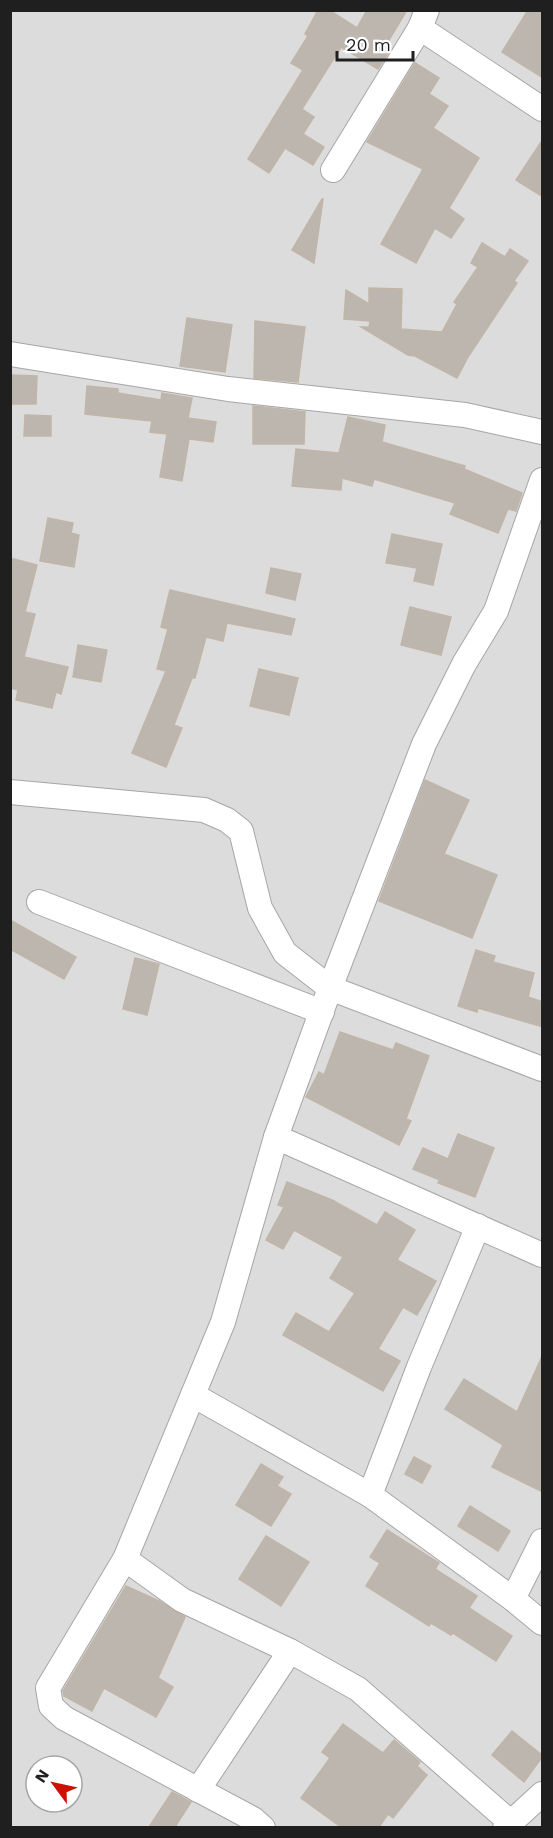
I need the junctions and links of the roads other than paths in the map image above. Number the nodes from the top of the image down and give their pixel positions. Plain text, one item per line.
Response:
1 (424, 19) edge
2 (543, 109) edge
3 (333, 170) dead end
4 (10, 354) edge
5 (543, 432) edge
6 (543, 480) edge
7 (10, 792) edge
8 (39, 902) dead end
9 (330, 988) junction
10 (322, 1012) junction
11 (543, 1069) edge
12 (276, 1137) junction
13 (477, 1226) junction
14 (543, 1255) edge
15 (193, 1395) junction
16 (370, 1495) junction
17 (543, 1541) edge
18 (125, 1559) junction
19 (513, 1599) junction
20 (543, 1623) edge
21 (290, 1651) junction
22 (198, 1790) junction
23 (543, 1794) edge
24 (507, 1825) edge
25 (263, 1827) edge

1 - 2 street
1 - 3 street
4 - 5 street
6 - 9 street
7 - 9 street
8 - 10 street
9 - 10 street
9 - 11 street
10 - 12 street
12 - 13 street
12 - 15 street
13 - 14 street
13 - 16 street
15 - 16 street
15 - 18 street
16 - 19 street
17 - 19 street
18 - 21 street
18 - 22 street
19 - 20 street
21 - 22 street
21 - 24 street
22 - 25 street
23 - 24 street

